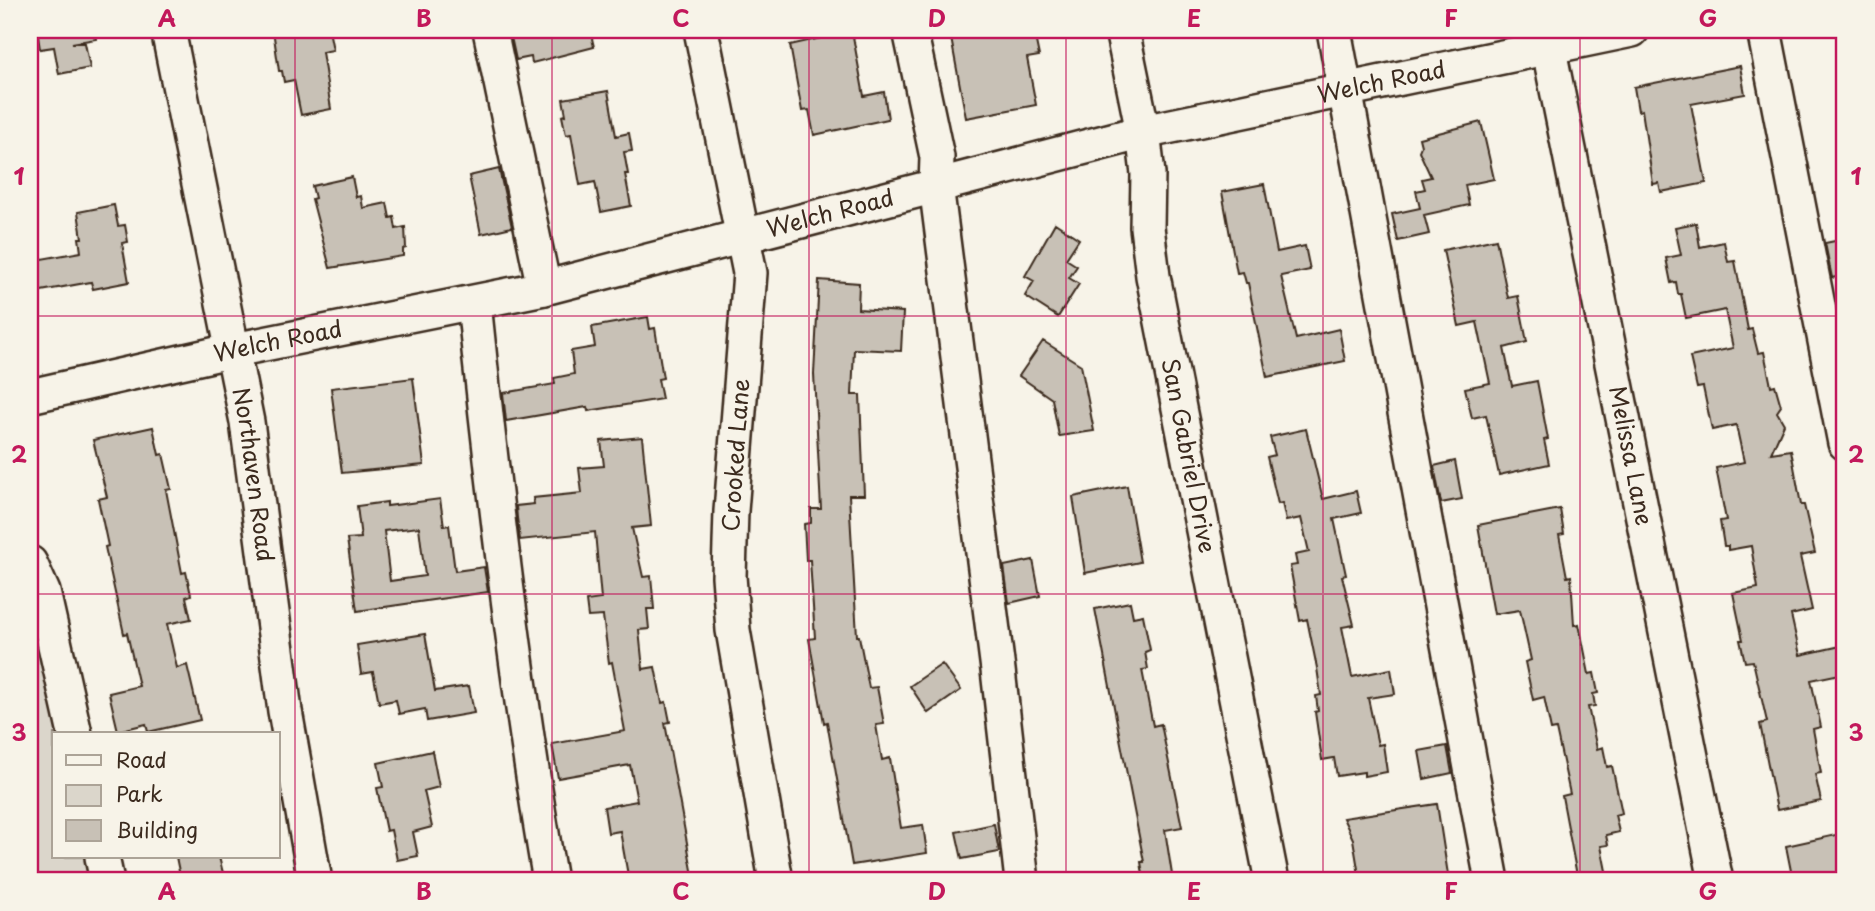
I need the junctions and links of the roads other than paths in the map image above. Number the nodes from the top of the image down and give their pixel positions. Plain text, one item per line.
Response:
1 (168, 30) edge
2 (490, 30) edge
3 (701, 30) edge
4 (910, 30) edge
5 (1122, 30) edge
6 (1334, 30) edge
7 (1632, 30) edge
8 (1764, 30) edge
9 (1546, 38) edge
10 (1346, 89) junction
11 (1143, 131) junction
12 (936, 185) junction
13 (743, 237) junction
14 (544, 288) junction
15 (474, 303) junction
16 (234, 350) junction
17 (30, 397) edge
18 (1845, 443) edge
19 (30, 563) edge
20 (75, 732) edge
21 (102, 858) edge
22 (107, 881) edge
23 (315, 881) edge
24 (550, 881) edge
25 (776, 881) edge
26 (1022, 881) edge
27 (1272, 881) edge
28 (1492, 881) edge
29 (1716, 881) edge

1 - 16 street, Northaven Road
2 - 14 street
3 - 13 street, Crooked Lane
4 - 12 street
5 - 11 street, San Gabriel Drive
6 - 10 street
7 - 9 street, Welch Road
8 - 18 street
9 - 10 street, Welch Road
9 - 29 street, Melissa Lane
10 - 11 street, Welch Road
10 - 28 street
11 - 12 street, Welch Road
11 - 27 street, San Gabriel Drive
12 - 13 street, Welch Road
12 - 26 street
13 - 14 street, Welch Road
13 - 25 street, Crooked Lane
14 - 15 street, Welch Road
15 - 16 street, Welch Road
15 - 24 street
16 - 17 street, Welch Road
16 - 23 street, Northaven Road
19 - 20 street
21 - 22 street

